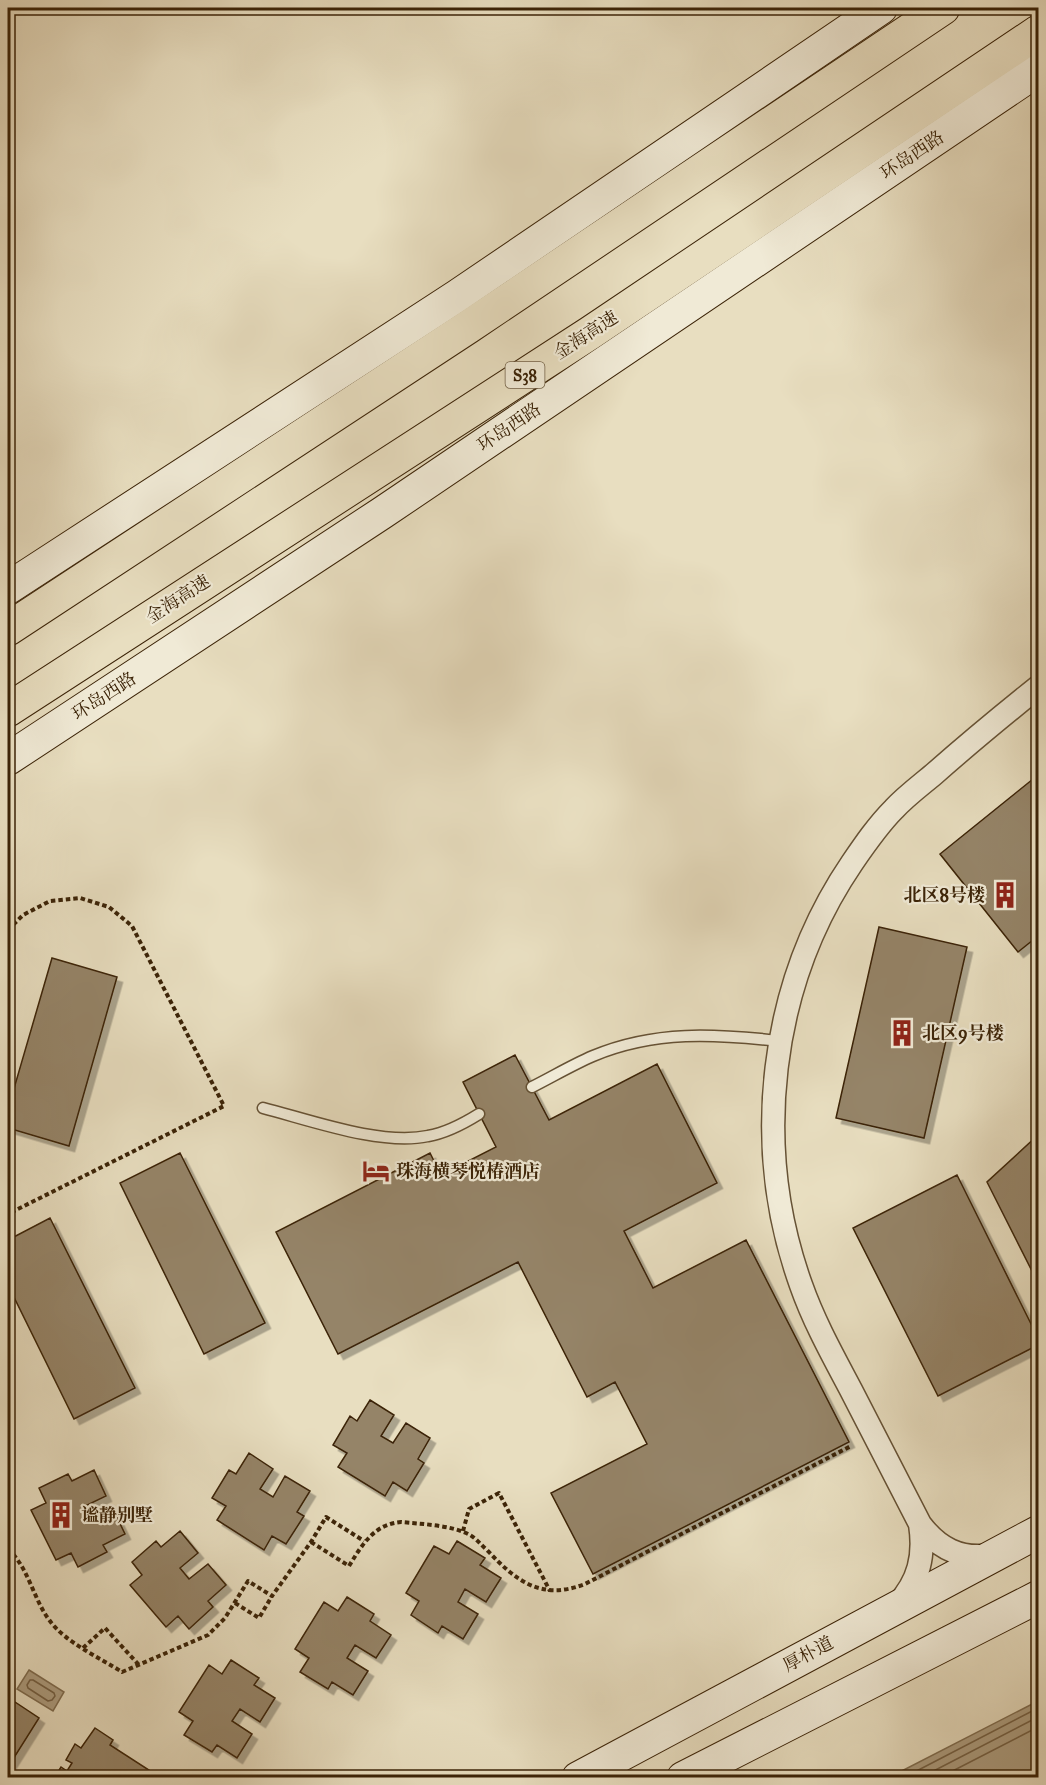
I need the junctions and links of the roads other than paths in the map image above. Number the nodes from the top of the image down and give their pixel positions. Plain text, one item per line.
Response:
1 (881, 8) edge
2 (943, 8) edge
3 (1038, 32) edge
4 (1038, 70) edge
5 (8, 588) edge
6 (8, 629) edge
7 (1038, 687) edge
8 (8, 710) edge
9 (8, 759) edge
10 (780, 1041) junction
11 (532, 1088) dead end
12 (263, 1108) dead end
13 (479, 1114) dead end
14 (920, 1524) junction
15 (1038, 1532) edge
16 (995, 1554) junction
17 (1038, 1597) edge
18 (893, 1609) junction
19 (578, 1778) edge
20 (682, 1778) edge

1 - 5 street
2 - 6 highway
3 - 8 highway, 金海高速 / S38
4 - 9 street, 环岛西路
7 - 10 street
10 - 11 lane
10 - 14 street
12 - 13 lane
14 - 16 street
14 - 18 street
15 - 16 street, 厚朴道
16 - 18 street, 厚朴道
17 - 20 street
18 - 19 street, 厚朴道

